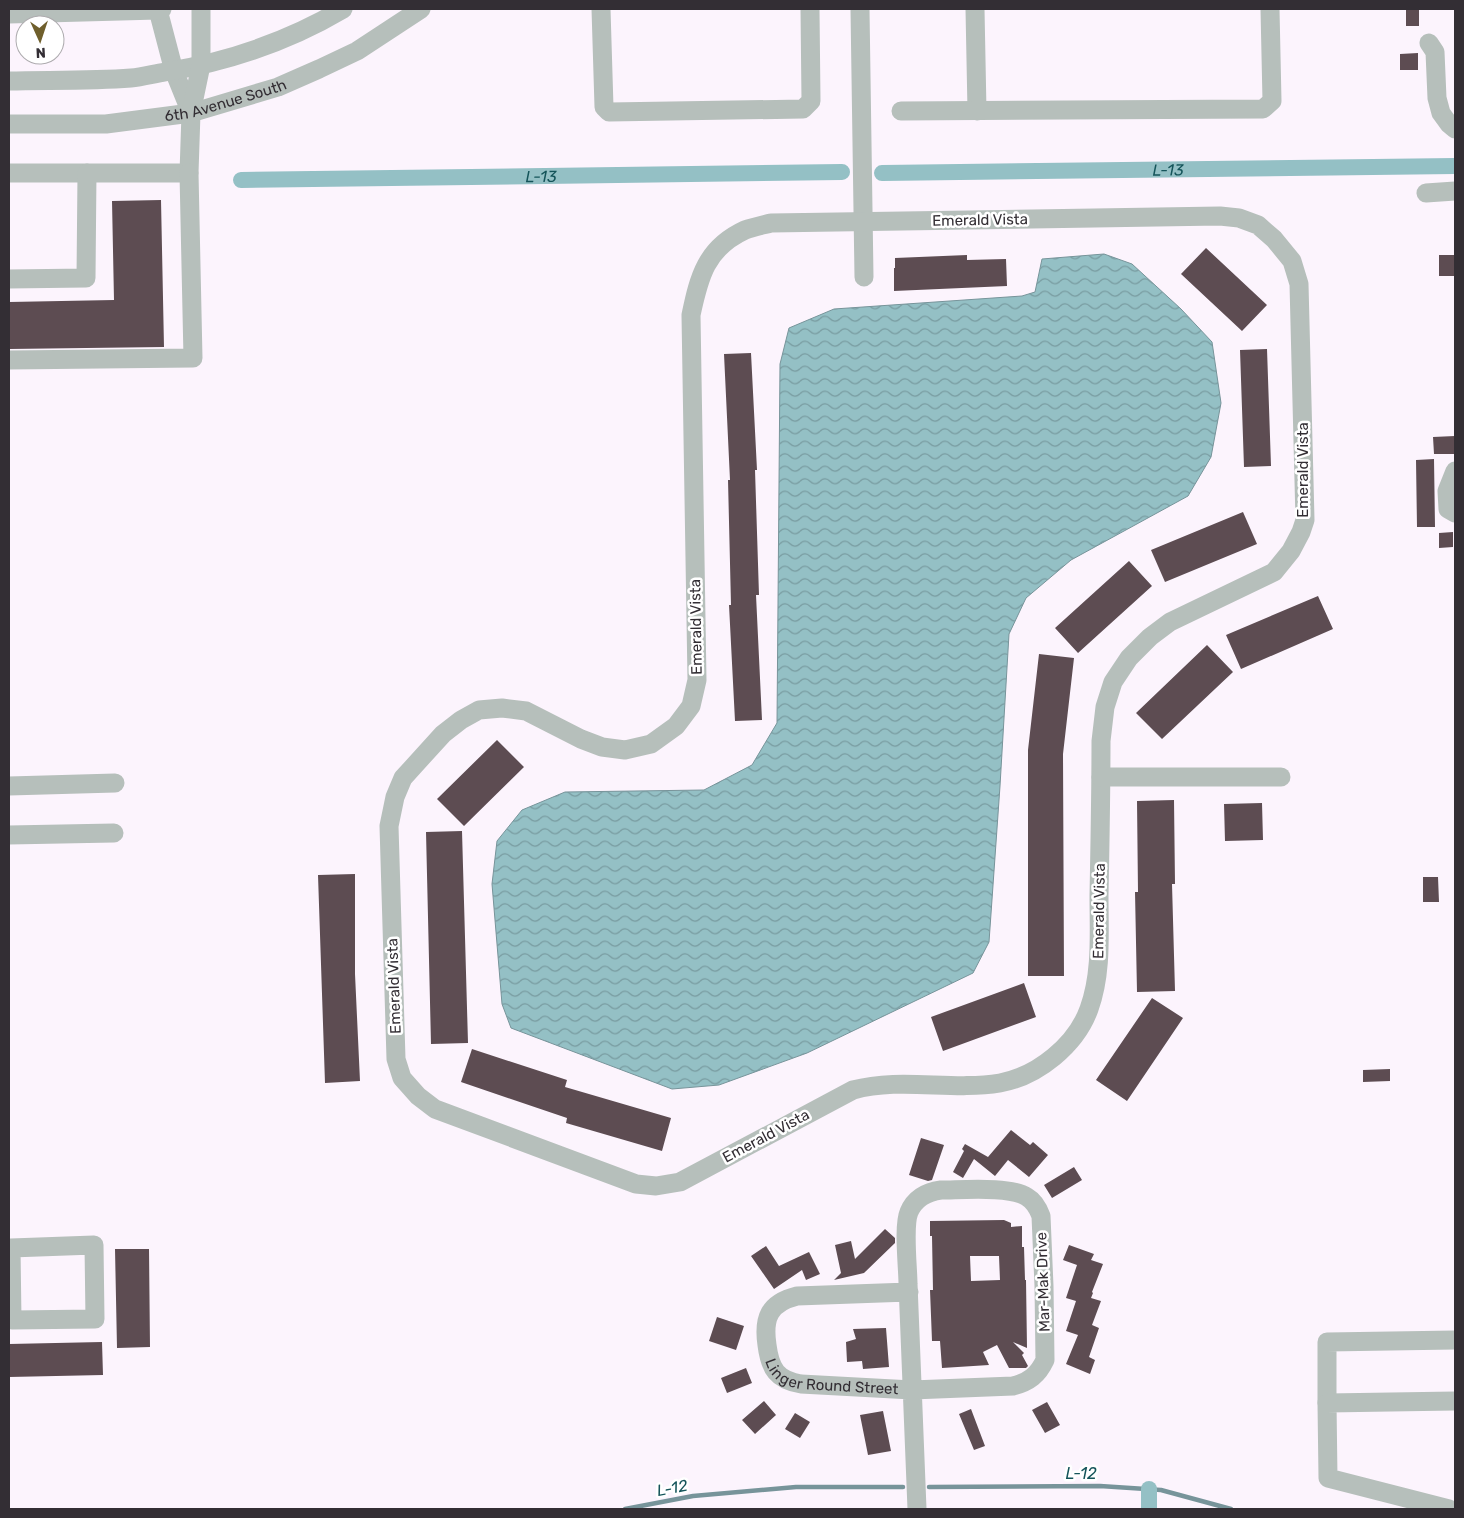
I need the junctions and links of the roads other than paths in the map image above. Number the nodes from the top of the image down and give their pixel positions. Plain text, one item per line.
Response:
1 (160, 9) edge
2 (201, 9) edge
3 (343, 9) edge
4 (420, 9) edge
5 (601, 9) edge
6 (810, 9) edge
7 (860, 9) edge
8 (976, 9) edge
9 (1270, 9) edge
10 (29, 11) edge
11 (9, 14) edge
12 (1429, 43) dead end
13 (202, 65) junction
14 (174, 71) junction
15 (9, 81) edge
16 (901, 111) dead end
17 (977, 111) junction
18 (191, 113) junction
19 (9, 124) edge
20 (1455, 129) edge
21 (9, 173) edge
22 (87, 173) junction
23 (189, 173) junction
24 (1455, 191) edge
25 (1426, 193) dead end
26 (863, 222) junction
27 (864, 277) dead end
28 (9, 279) edge
29 (9, 360) edge
30 (1455, 471) edge
31 (1455, 513) edge
32 (1101, 777) junction
33 (1281, 777) dead end
34 (115, 783) dead end
35 (9, 786) edge
36 (114, 833) dead end
37 (9, 835) edge
38 (10, 1248) edge
39 (909, 1292) junction
40 (1455, 1340) edge
41 (912, 1390) junction
42 (1455, 1401) edge
43 (1326, 1403) junction
44 (917, 1509) edge
45 (1449, 1509) edge

1 - 10 street
1 - 14 street
2 - 13 street
3 - 13 street
4 - 18 street, 6th Avenue South
5 - 6 street
7 - 26 street
8 - 17 street
9 - 17 street
10 - 11 street
12 - 20 street
13 - 14 street
13 - 18 street
14 - 15 street
14 - 18 street
16 - 17 street
18 - 19 street, 6th Avenue South
18 - 23 street
21 - 22 street
22 - 23 street
22 - 28 street
23 - 29 street
24 - 25 street
26 - 27 street
26 - 32 street, Emerald Vista
26 - 32 street, Emerald Vista
30 - 31 street
32 - 33 street
34 - 35 street
36 - 37 street
38 - 38 street
39 - 41 street
39 - 41 street, Linger Round Street
39 - 41 street, Mar-Mak Drive
40 - 43 street
41 - 44 street
42 - 43 street
43 - 45 street

